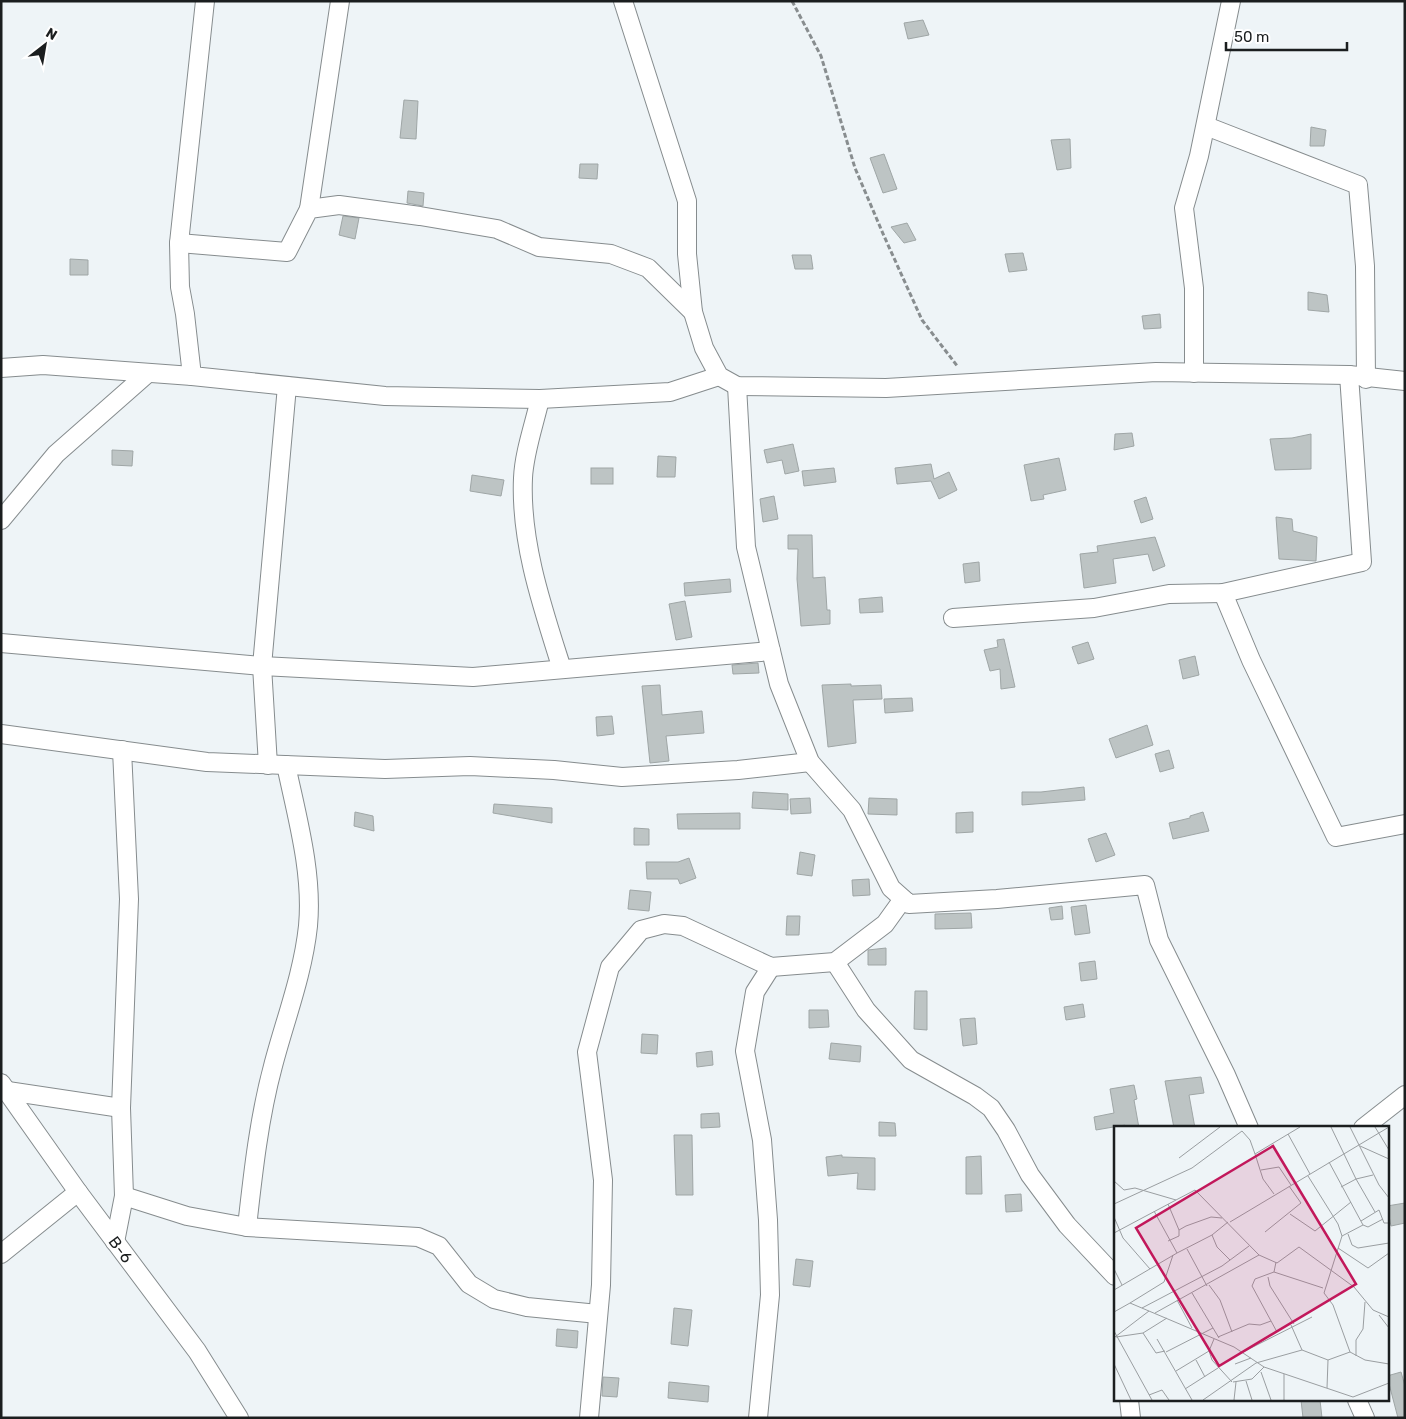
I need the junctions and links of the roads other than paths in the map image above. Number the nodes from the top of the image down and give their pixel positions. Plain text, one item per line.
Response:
1 (205, 1) edge
2 (340, 1) edge
3 (623, 1) edge
4 (1231, 1) edge
5 (1206, 126) junction
6 (308, 209) junction
7 (179, 243) junction
8 (693, 312) junction
9 (1, 368) edge
10 (148, 373) junction
11 (1194, 373) junction
12 (192, 376) junction
13 (719, 376) junction
14 (1357, 377) junction
15 (1405, 381) edge
16 (287, 386) junction
17 (737, 386) junction
18 (540, 399) junction
19 (1, 520) edge
20 (1223, 593) junction
21 (954, 618) dead end
22 (1, 644) edge
23 (771, 651) junction
24 (262, 666) junction
25 (562, 670) junction
26 (1, 734) edge
27 (122, 750) junction
28 (810, 762) junction
29 (268, 765) junction
30 (286, 765) junction
31 (1405, 824) edge
32 (902, 898) junction
33 (835, 962) junction
34 (771, 967) junction
35 (3, 1088) edge
36 (1405, 1095) edge
37 (122, 1108) junction
38 (1248, 1126) edge
39 (1366, 1126) edge
40 (78, 1192) junction
41 (124, 1196) junction
42 (247, 1227) junction
43 (115, 1242) junction
44 (1, 1254) edge
45 (1114, 1275) edge
46 (598, 1314) junction
47 (1129, 1402) edge
48 (1358, 1402) edge
49 (239, 1418) edge
50 (589, 1418) edge
51 (758, 1418) edge
52 (1131, 1418) edge
53 (1364, 1418) edge

1 - 7 street
2 - 6 street
3 - 8 street
4 - 5 street
5 - 11 street
5 - 14 street
6 - 7 street
6 - 8 street
7 - 12 street
8 - 13 street
9 - 10 street
10 - 12 street
10 - 19 street
11 - 14 street
11 - 17 street
12 - 16 street
13 - 17 street
13 - 18 street
14 - 15 street
14 - 20 street
16 - 18 street
16 - 24 street
17 - 23 street
18 - 25 street
20 - 21 street
20 - 31 street
22 - 24 street
23 - 25 street
23 - 28 street
24 - 25 street
24 - 29 street
26 - 27 street
27 - 29 street
27 - 37 street
28 - 30 street
28 - 32 street
29 - 30 street
30 - 42 street
32 - 33 street
32 - 38 street
33 - 34 street
33 - 45 street
34 - 46 street
34 - 51 street
35 - 37 street
35 - 40 street, B-6
36 - 39 street
37 - 41 street
40 - 43 street, B-6
40 - 44 street
41 - 42 street
41 - 43 street
42 - 46 street
43 - 49 street, B-6
46 - 50 street
47 - 52 street
48 - 53 street

